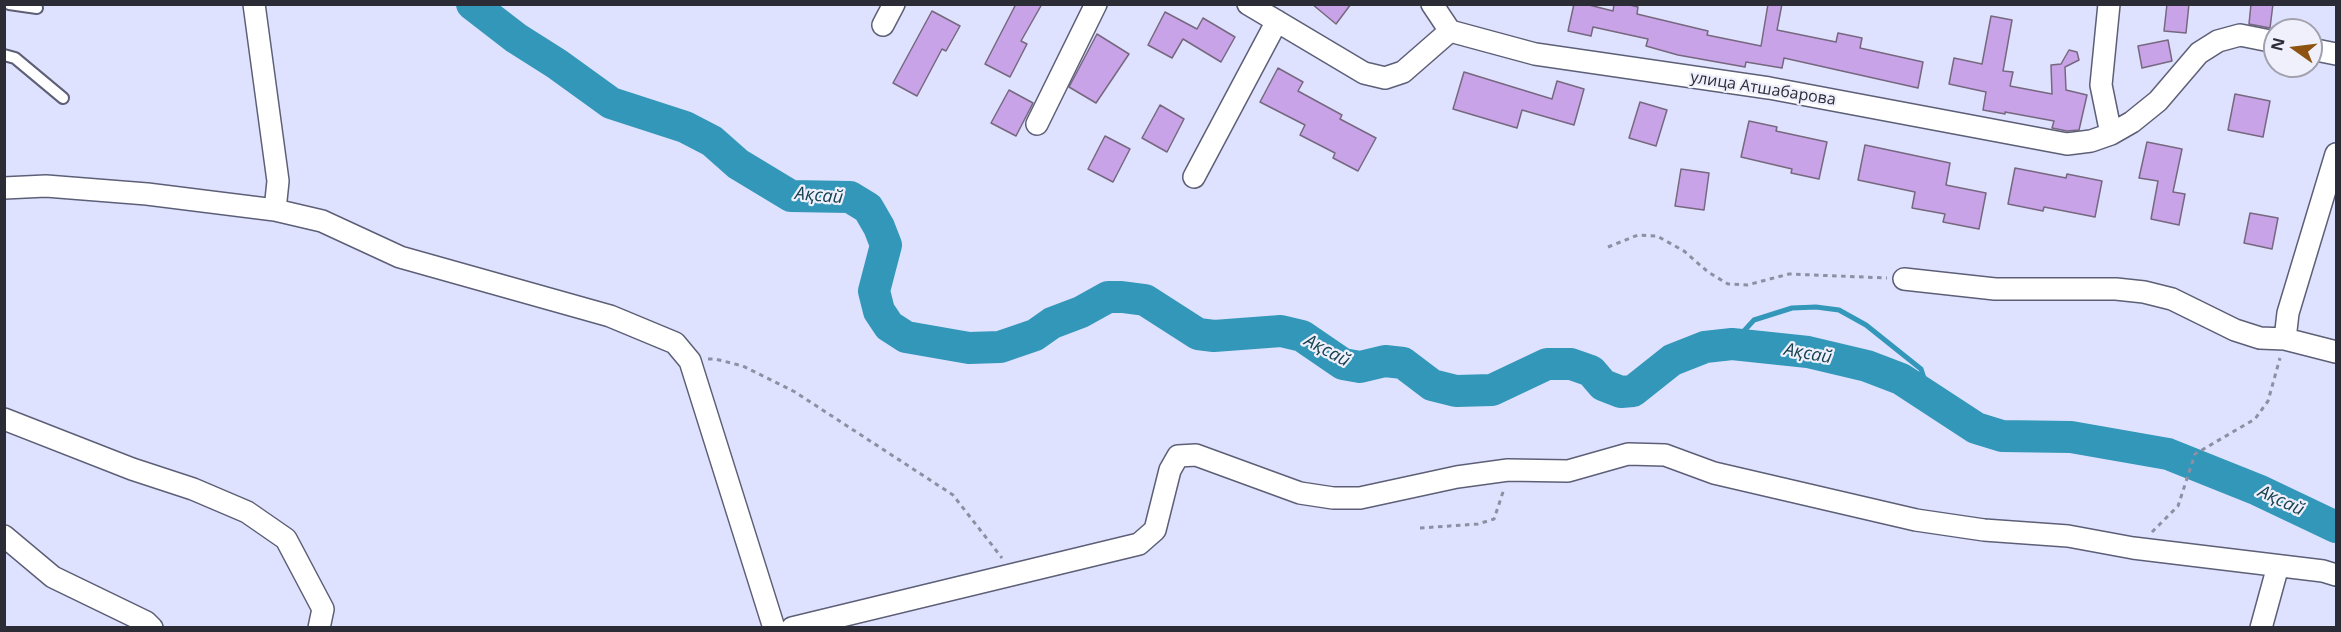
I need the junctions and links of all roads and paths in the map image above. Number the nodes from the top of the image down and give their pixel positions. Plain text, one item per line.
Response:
1 (9, 4) edge
2 (254, 4) edge
3 (894, 4) edge
4 (1096, 4) edge
5 (1248, 4) edge
6 (1432, 4) edge
7 (2109, 4) edge
8 (37, 8) dead end
9 (1276, 21) junction
10 (883, 25) dead end
11 (1450, 31) junction
12 (2263, 40) edge
13 (4, 56) edge
14 (63, 98) dead end
15 (1037, 124) dead end
16 (2111, 134) junction
17 (2337, 154) edge
18 (1194, 177) dead end
19 (4, 188) edge
20 (275, 210) junction
21 (1608, 247) dead end
22 (1904, 279) joint
23 (2285, 339) junction
24 (2337, 352) edge
25 (690, 361) junction
26 (4, 419) edge
27 (1508, 471) junction
28 (1420, 528) dead end
29 (4, 536) edge
30 (2133, 548) junction
31 (2278, 566) junction
32 (1014, 574) junction
33 (2337, 575) edge
34 (152, 627) edge
35 (319, 627) edge
36 (774, 627) edge
37 (792, 627) edge
38 (2261, 627) edge

1 - 8 lane
2 - 20 street
3 - 10 street
4 - 15 street
5 - 9 street
6 - 11 street
7 - 16 street
9 - 11 street
9 - 18 street
11 - 16 street, улица Атшабарова
12 - 16 street, улица Атшабарова
13 - 14 lane
17 - 23 street
19 - 20 street
20 - 25 street
21 - 22 path
22 - 23 street
23 - 24 street
23 - 30 path
25 - 32 path
25 - 36 street
26 - 35 street
27 - 28 path
27 - 30 street
27 - 32 street
29 - 34 street
30 - 31 street
31 - 33 street
31 - 38 street
32 - 37 street

